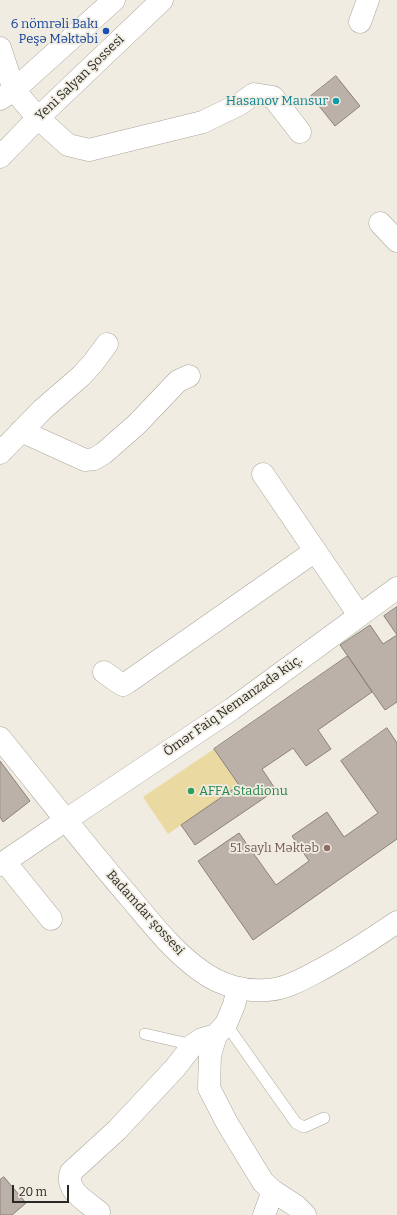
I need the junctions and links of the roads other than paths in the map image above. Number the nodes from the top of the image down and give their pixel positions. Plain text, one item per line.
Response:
1 (114, 0) edge
2 (162, 0) edge
3 (368, 0) edge
4 (360, 22) dead end
5 (0, 48) edge
6 (7, 94) edge
7 (38, 118) junction
8 (300, 132) dead end
9 (0, 157) edge
10 (380, 222) dead end
11 (397, 241) edge
12 (107, 344) dead end
13 (189, 376) dead end
14 (21, 431) junction
15 (0, 453) edge
16 (263, 474) dead end
17 (315, 551) junction
18 (397, 588) edge
19 (359, 615) junction
20 (104, 672) dead end
21 (0, 738) edge
22 (66, 820) junction
23 (3, 863) edge
24 (51, 919) dead end
25 (397, 922) edge
26 (238, 988) junction
27 (221, 1029) junction
28 (145, 1034) dead end
29 (193, 1045) junction
30 (324, 1118) dead end
31 (273, 1191) junction
32 (98, 1212) dead end
33 (264, 1215) edge
34 (305, 1215) edge

1 - 6 street
2 - 7 street, Yeni Salyan Şossesi
3 - 4 street
5 - 6 street
6 - 7 street
7 - 8 street
7 - 9 street, Yeni Salyan Şossesi
10 - 11 street
12 - 14 street
13 - 14 street
14 - 15 street
16 - 17 street
17 - 19 street
17 - 20 street
18 - 19 street, Ömər Faiq Nemanzadə küç.
19 - 22 street, Ömər Faiq Nemanzadə küç.
21 - 22 street, Badamdar şossesi
22 - 23 street, Ömər Faiq Nemanzadə küç.
22 - 26 street, Badamdar şossesi
23 - 24 street
25 - 26 street, Badamdar şossesi
26 - 27 street
27 - 29 street
27 - 30 lane
27 - 31 street
28 - 29 lane
29 - 32 street
31 - 33 street
31 - 34 street

